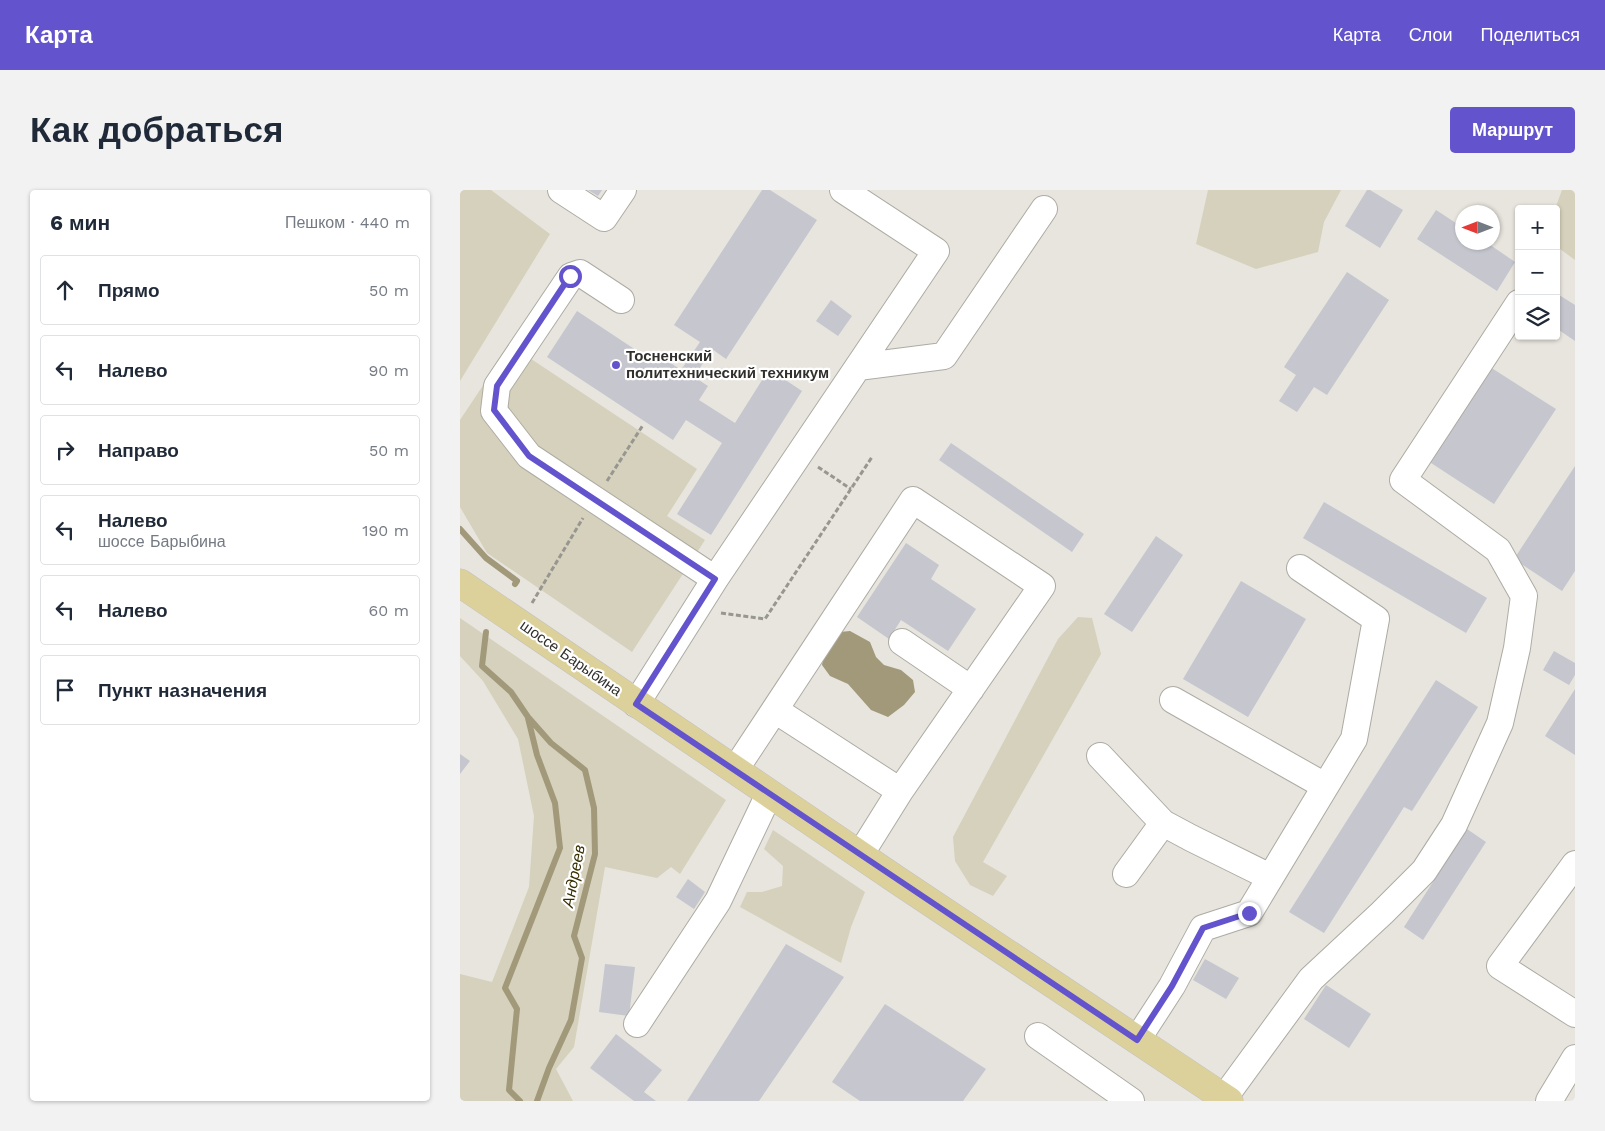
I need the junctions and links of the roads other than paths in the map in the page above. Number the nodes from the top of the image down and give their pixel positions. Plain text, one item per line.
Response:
1 (561, 190) edge
2 (623, 190) edge
3 (843, 190) edge
4 (1044, 209) dead end
5 (621, 300) dead end
6 (1515, 309) edge
7 (858, 367) junction
8 (1300, 568) dead end
9 (715, 579) junction
10 (460, 583) edge
11 (902, 642) dead end
12 (971, 689) junction
13 (1174, 700) dead end
14 (636, 704) junction
15 (775, 710) junction
16 (1100, 756) dead end
17 (735, 770) junction
18 (1325, 786) junction
19 (900, 791) junction
20 (769, 794) junction
21 (1163, 823) junction
22 (860, 854) junction
23 (1575, 864) edge
24 (1126, 874) dead end
25 (1270, 877) junction
26 (1575, 1014) edge
27 (637, 1024) dead end
28 (1038, 1036) dead end
29 (1137, 1040) junction
30 (1575, 1058) edge
31 (1227, 1099) edge
32 (1131, 1101) edge
33 (1549, 1101) edge

1 - 2 lane
3 - 7 lane
4 - 7 lane
5 - 9 lane
6 - 31 lane
7 - 9 lane
8 - 18 lane
9 - 14 lane
10 - 14 main road, шоссе Барыбина
11 - 12 lane
12 - 15 lane
12 - 19 lane
13 - 18 lane
14 - 17 main road, шоссе Барыбина
15 - 17 lane
15 - 19 lane
16 - 21 lane
17 - 20 main road, шоссе Барыбина
18 - 25 lane
19 - 22 lane
20 - 22 main road, шоссе Барыбина
20 - 27 lane
21 - 24 lane
21 - 25 lane
22 - 29 main road, шоссе Барыбина
23 - 26 lane
25 - 29 lane
28 - 32 lane
29 - 31 main road, шоссе Барыбина
30 - 33 lane

